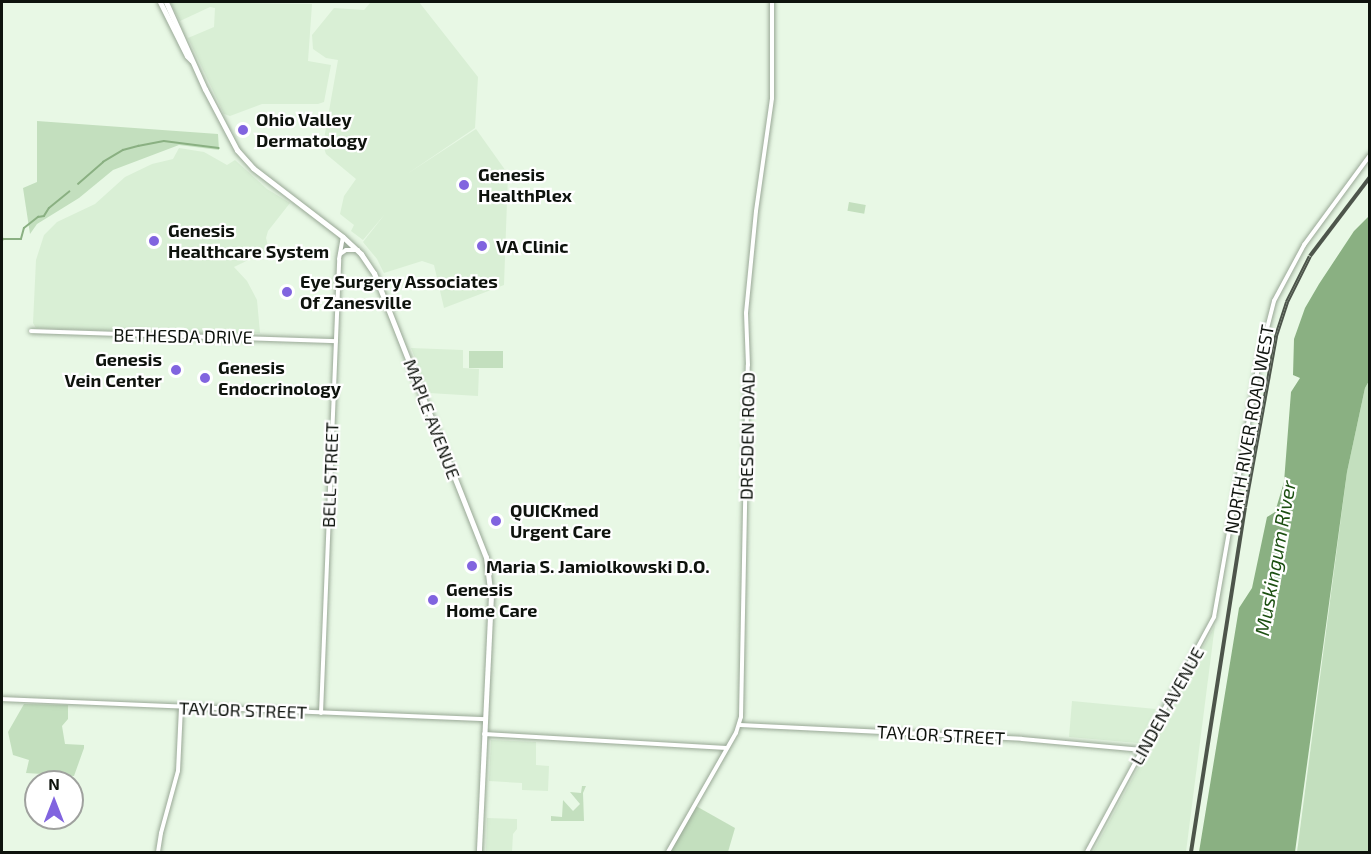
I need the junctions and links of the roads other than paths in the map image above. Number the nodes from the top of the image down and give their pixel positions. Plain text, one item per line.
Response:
1 (160, 2) edge
2 (166, 2) edge
3 (772, 2) edge
4 (191, 60) junction
5 (1370, 155) edge
6 (343, 237) junction
7 (358, 250) junction
8 (339, 255) junction
9 (31, 331) dead end
10 (336, 341) junction
11 (1226, 552) joint
12 (2, 699) edge
13 (181, 707) junction
14 (321, 713) junction
15 (485, 719) junction
16 (740, 725) junction
17 (484, 734) junction
18 (727, 748) junction
19 (1143, 750) junction
20 (158, 852) edge
21 (479, 852) edge
22 (668, 852) edge
23 (1087, 852) edge

1 - 4 main road, MAPLE AVENUE
2 - 4 main road, MAPLE AVENUE
3 - 16 street, DRESDEN ROAD
4 - 6 main road, MAPLE AVENUE
5 - 11 street, NORTH RIVER ROAD WEST
6 - 7 main road, MAPLE AVENUE
6 - 8 street, BELL STREET
7 - 8 street
7 - 15 main road, MAPLE AVENUE
8 - 10 street, BELL STREET
9 - 10 street, BETHESDA DRIVE
10 - 14 street, BELL STREET
11 - 19 street, LINDEN AVENUE
12 - 13 street, TAYLOR STREET
13 - 14 street, TAYLOR STREET
13 - 20 street
14 - 15 street, TAYLOR STREET
15 - 17 main road, MAPLE AVENUE
16 - 18 street, DRESDEN ROAD
16 - 19 street, TAYLOR STREET
17 - 18 street
17 - 21 main road, MAPLE AVENUE
18 - 22 street, DRESDEN ROAD
19 - 23 street, LINDEN AVENUE

